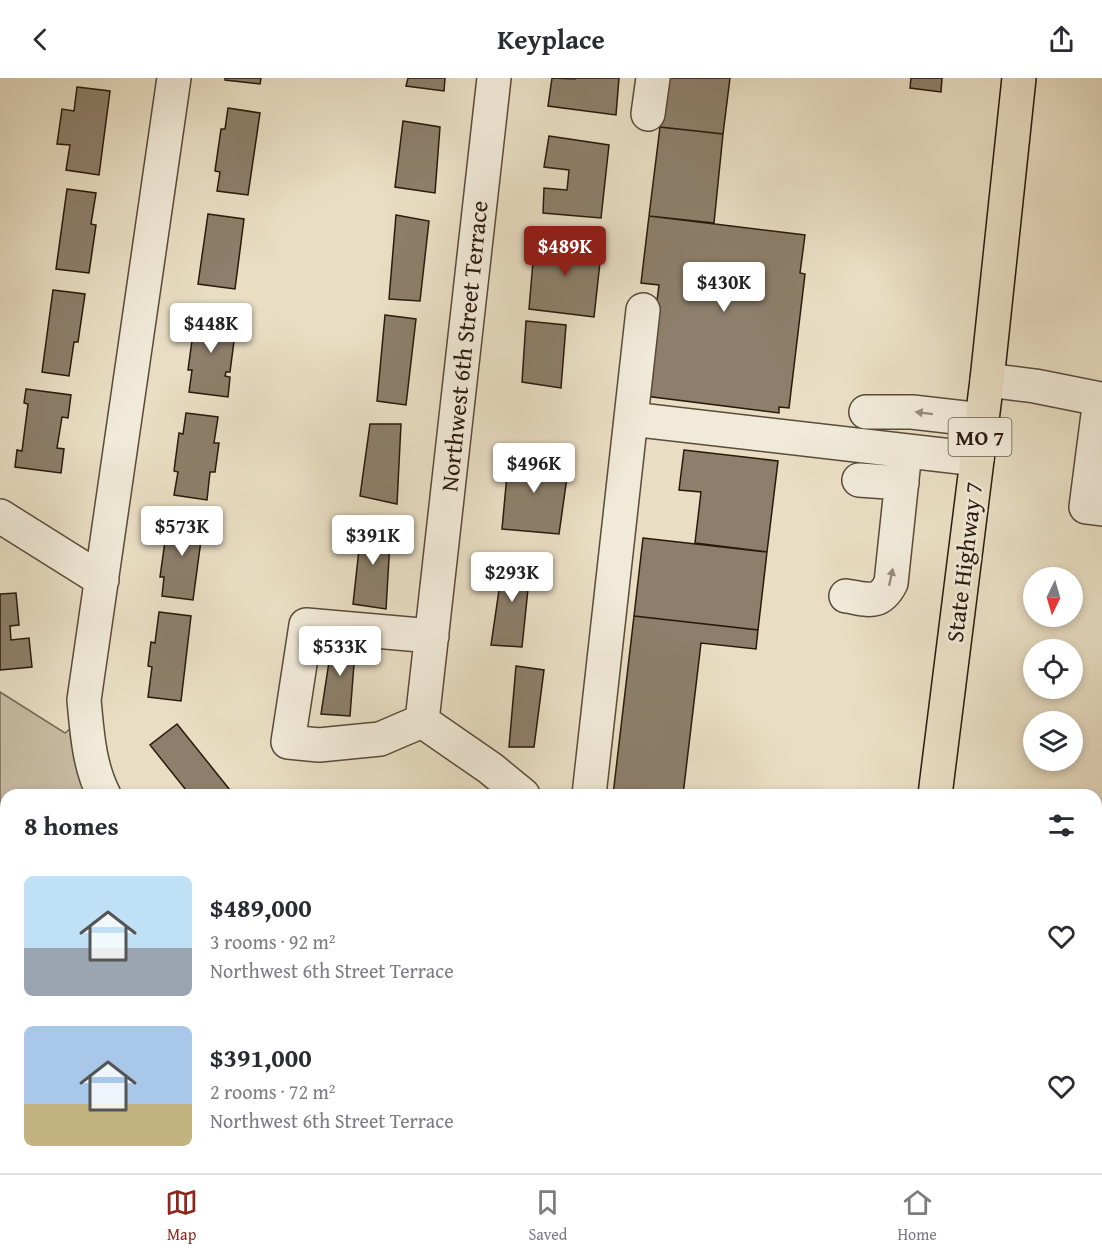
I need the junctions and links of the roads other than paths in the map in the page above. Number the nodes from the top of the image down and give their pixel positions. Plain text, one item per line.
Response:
1 (174, 78) edge
2 (494, 78) edge
3 (653, 78) edge
4 (1019, 78) edge
5 (648, 114) dead end
6 (643, 310) dead end
7 (987, 380) junction
8 (866, 412) dead end
9 (1100, 413) edge
10 (631, 419) junction
11 (982, 420) junction
12 (905, 451) junction
13 (977, 459) junction
14 (860, 480) dead end
15 (902, 483) junction
16 (1102, 509) edge
17 (0, 516) edge
18 (102, 580) junction
19 (846, 596) dead end
20 (432, 636) junction
21 (422, 721) junction
22 (101, 789) edge
23 (516, 789) edge
24 (590, 789) edge
25 (935, 789) edge

1 - 18 street
2 - 20 street, Northwest 6th Street Terrace
3 - 5 street
4 - 7 main road, State Highway 7 / MO 7
6 - 10 street
7 - 9 street
7 - 11 main road, State Highway 7 / MO 7
11 -> 8 street
9 - 16 street
10 - 12 street
10 - 24 street
11 - 13 main road, State Highway 7 / MO 7
12 - 13 street
12 - 15 street
13 - 25 main road, State Highway 7 / MO 7
14 - 15 street
19 -> 15 street
17 - 18 street
18 - 22 street
20 - 21 street, Northwest 6th Street Terrace
20 - 21 street
21 - 23 street

